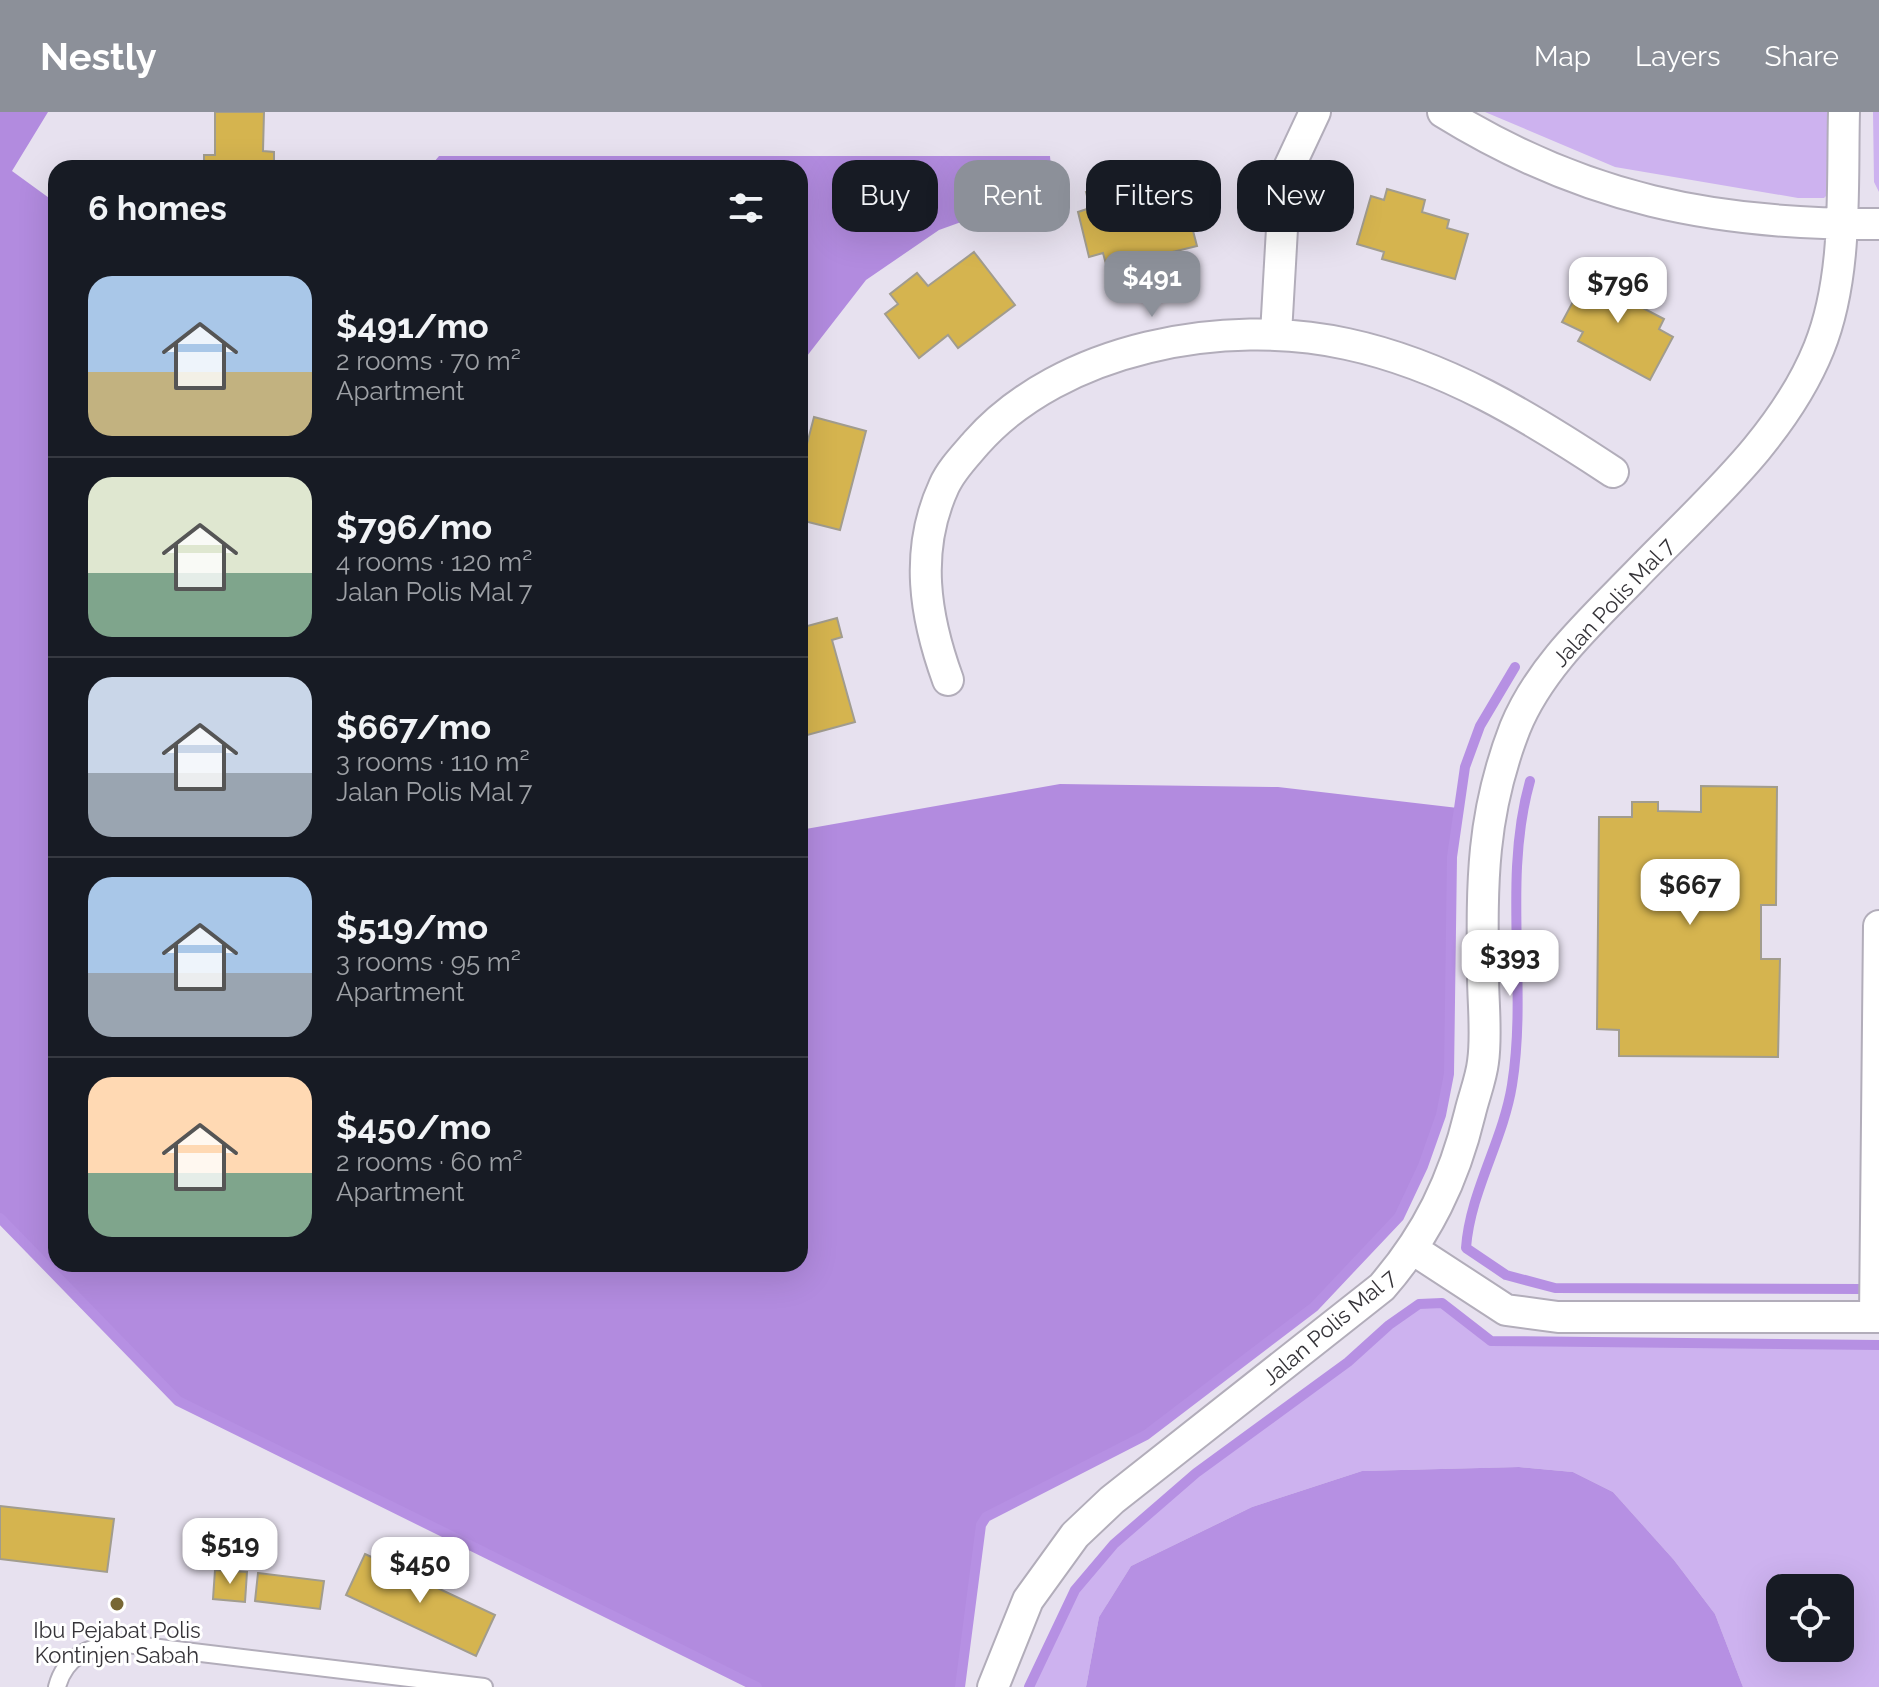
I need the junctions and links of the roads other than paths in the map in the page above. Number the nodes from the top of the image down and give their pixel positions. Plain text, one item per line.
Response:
1 (1315, 112) edge
2 (1443, 112) edge
3 (1844, 112) edge
4 (1841, 224) junction
5 (1879, 224) edge
6 (1276, 334) junction
7 (1613, 472) dead end
8 (948, 680) dead end
9 (1879, 926) edge
10 (1414, 1250) junction
11 (1877, 1317) edge
12 (57, 1687) edge
13 (484, 1687) edge
14 (993, 1687) edge

1 - 6 street
2 - 4 street
3 - 4 street, Jalan Polis Mal 7
4 - 5 street
4 - 10 street, Jalan Polis Mal 7
6 - 7 street
6 - 8 street
9 - 11 street
10 - 11 street
10 - 14 street, Jalan Polis Mal 7
12 - 13 lane

